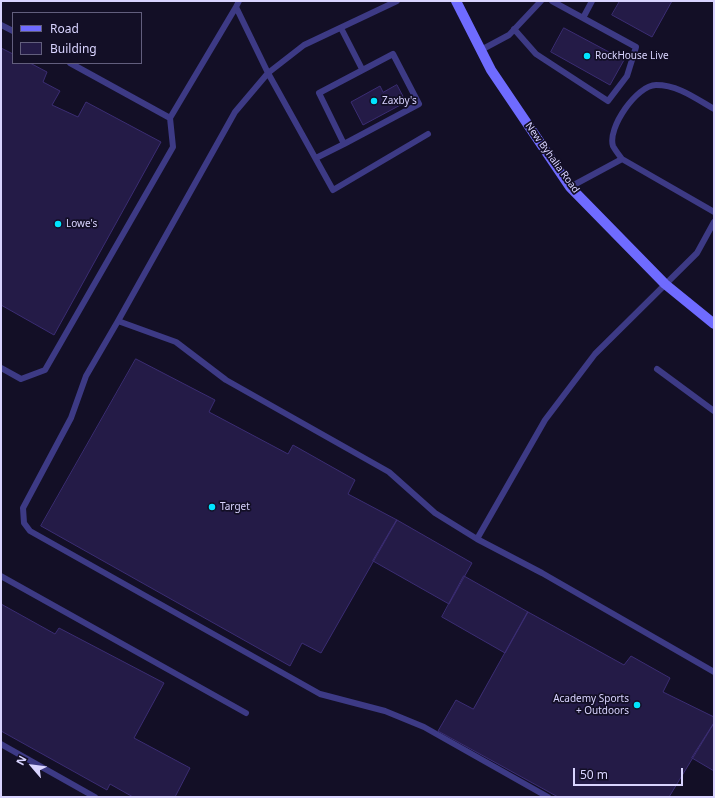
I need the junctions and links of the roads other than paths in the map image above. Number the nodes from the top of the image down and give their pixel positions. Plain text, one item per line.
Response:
1 (397, 1) edge
2 (456, 1) edge
3 (541, 1) edge
4 (552, 1) edge
5 (592, 1) edge
6 (237, 4) edge
7 (583, 18) junction
8 (1, 25) edge
9 (341, 28) junction
10 (514, 29) junction
11 (12, 30) edge
12 (481, 50) junction
13 (72, 64) edge
14 (362, 69) junction
15 (268, 73) junction
16 (714, 109) edge
17 (170, 118) junction
18 (428, 134) dead end
19 (344, 144) junction
20 (316, 158) junction
21 (622, 159) junction
22 (570, 187) junction
23 (714, 212) edge
24 (714, 222) edge
25 (665, 284) junction
26 (118, 321) junction
27 (714, 324) edge
28 (1, 368) edge
29 (657, 369) dead end
30 (714, 411) edge
31 (477, 539) junction
32 (1, 576) edge
33 (714, 672) edge
34 (246, 713) dead end
35 (1, 744) edge
36 (95, 797) edge
37 (548, 797) edge

1 - 9 lane
2 - 12 main road, New Byhalia Road
3 - 10 lane
4 - 7 lane
5 - 7 lane
6 - 15 lane
6 - 17 lane
7 - 10 lane
8 - 11 lane
9 - 14 lane
9 - 15 lane
10 - 12 lane
12 - 22 main road, New Byhalia Road
13 - 17 lane
14 - 19 lane
14 - 19 lane
15 - 20 lane
15 - 26 lane
16 - 21 lane
17 - 28 lane
18 - 20 lane
19 - 20 lane
21 - 22 lane
21 - 23 lane
22 - 25 main road, New Byhalia Road
24 - 25 lane
25 - 27 main road, New Byhalia Road
25 - 31 lane
26 - 31 lane
26 - 37 lane
29 - 30 lane
31 - 33 lane
32 - 34 lane
35 - 36 lane

